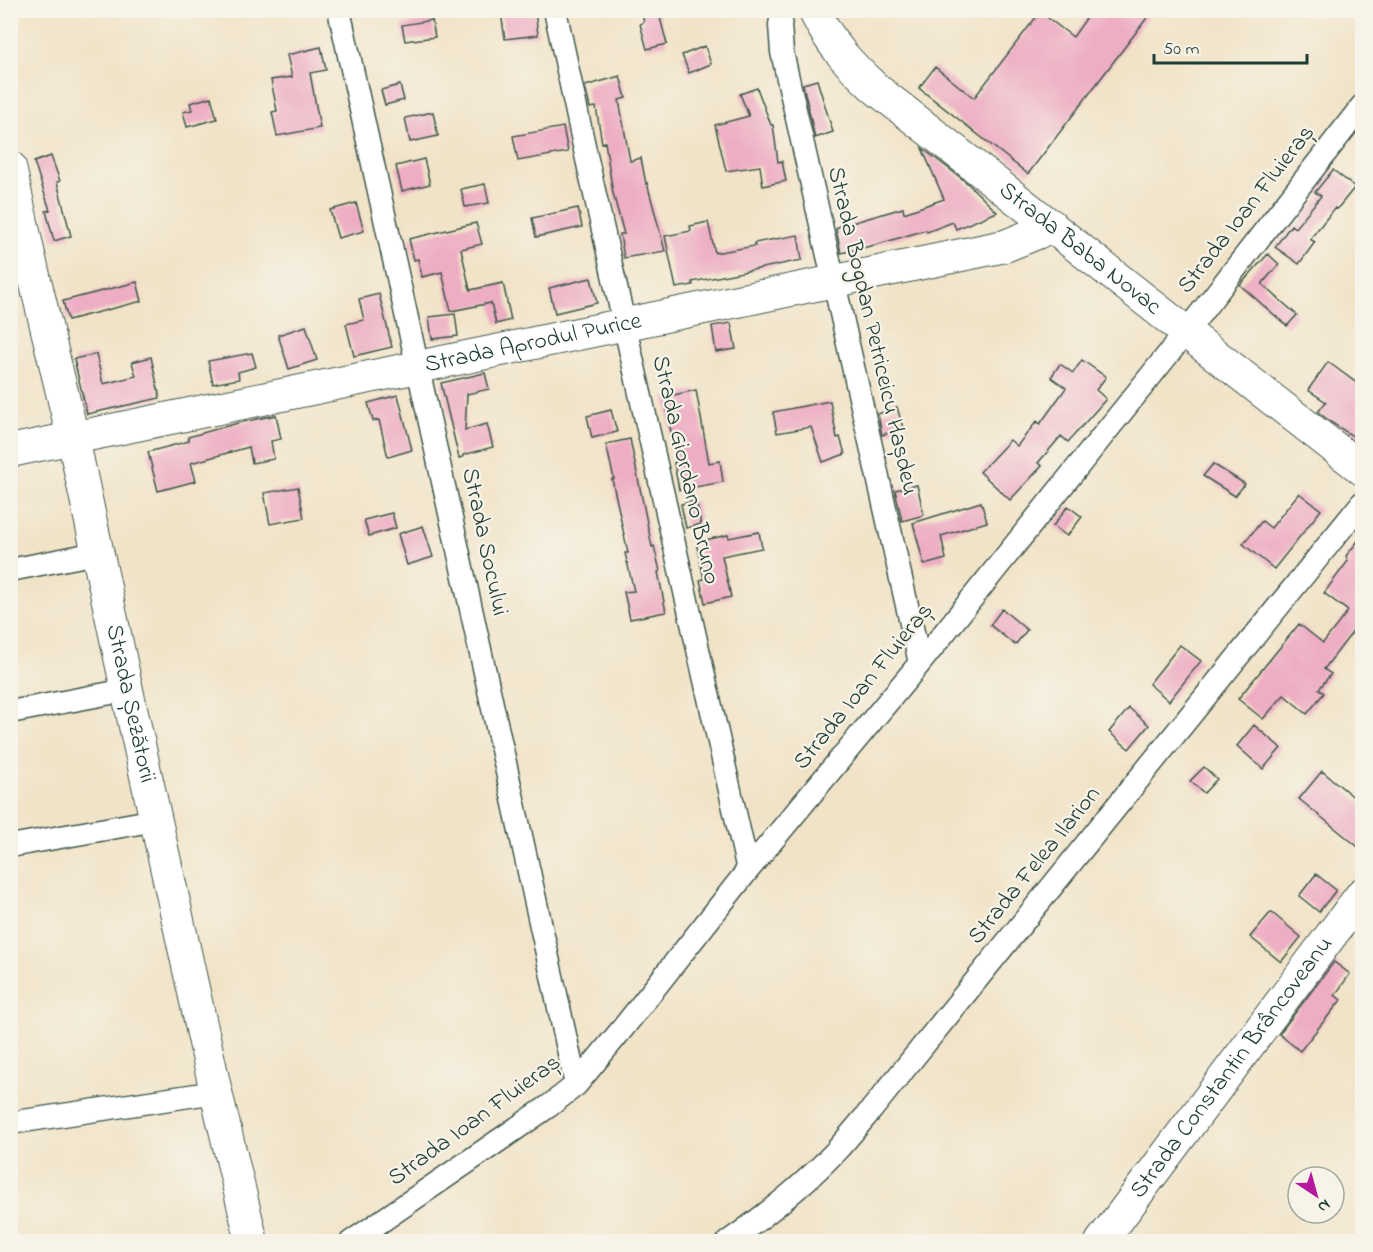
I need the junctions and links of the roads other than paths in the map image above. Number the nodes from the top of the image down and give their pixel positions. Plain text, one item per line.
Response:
1 (339, 10) edge
2 (555, 10) edge
3 (783, 10) edge
4 (814, 10) edge
5 (1362, 106) edge
6 (10, 167) edge
7 (1051, 225) junction
8 (20, 257) edge
9 (833, 281) junction
10 (625, 324) junction
11 (1186, 332) junction
12 (418, 367) junction
13 (73, 438) junction
14 (10, 451) edge
15 (1362, 469) edge
16 (1362, 503) edge
17 (97, 554) junction
18 (10, 570) edge
19 (920, 663) junction
20 (127, 690) junction
21 (10, 712) edge
22 (156, 820) junction
23 (10, 846) edge
24 (748, 870) junction
25 (1362, 894) edge
26 (576, 1085) junction
27 (216, 1092) junction
28 (10, 1123) edge
29 (252, 1242) edge
30 (351, 1242) edge
31 (728, 1242) edge
32 (1101, 1242) edge

1 - 12 street, Strada Socului
2 - 10 street, Strada Giordano Bruno
3 - 9 street, Strada Bogdan Petriceicu Hașdeu
4 - 7 street, Strada Baba Novac
5 - 11 street, Strada Ioan Fluieraș
6 - 8 street, Strada Șezătorii
7 - 9 street, Strada Aprodul Purice
7 - 11 street, Strada Baba Novac
8 - 13 street, Strada Șezătorii
9 - 10 street, Strada Aprodul Purice
9 - 19 street, Strada Bogdan Petriceicu Hașdeu
10 - 12 street, Strada Aprodul Purice
10 - 24 street, Strada Giordano Bruno
11 - 15 street, Strada Baba Novac
11 - 19 street, Strada Ioan Fluieraș
12 - 13 street, Strada Aprodul Purice
12 - 26 street, Strada Socului
13 - 14 street, Strada Aprodul Purice
13 - 17 street, Strada Șezătorii
16 - 31 street, Strada Felea Ilarion
17 - 18 street
17 - 20 street, Strada Șezătorii
19 - 24 street, Strada Ioan Fluieraș
20 - 21 street
20 - 22 street, Strada Șezătorii
22 - 23 street
22 - 27 street, Strada Șezătorii
24 - 26 street, Strada Ioan Fluieraș
25 - 32 street, Strada Constantin Brâncoveanu
26 - 30 street, Strada Ioan Fluieraș
27 - 28 street
27 - 29 street, Strada Șezătorii

